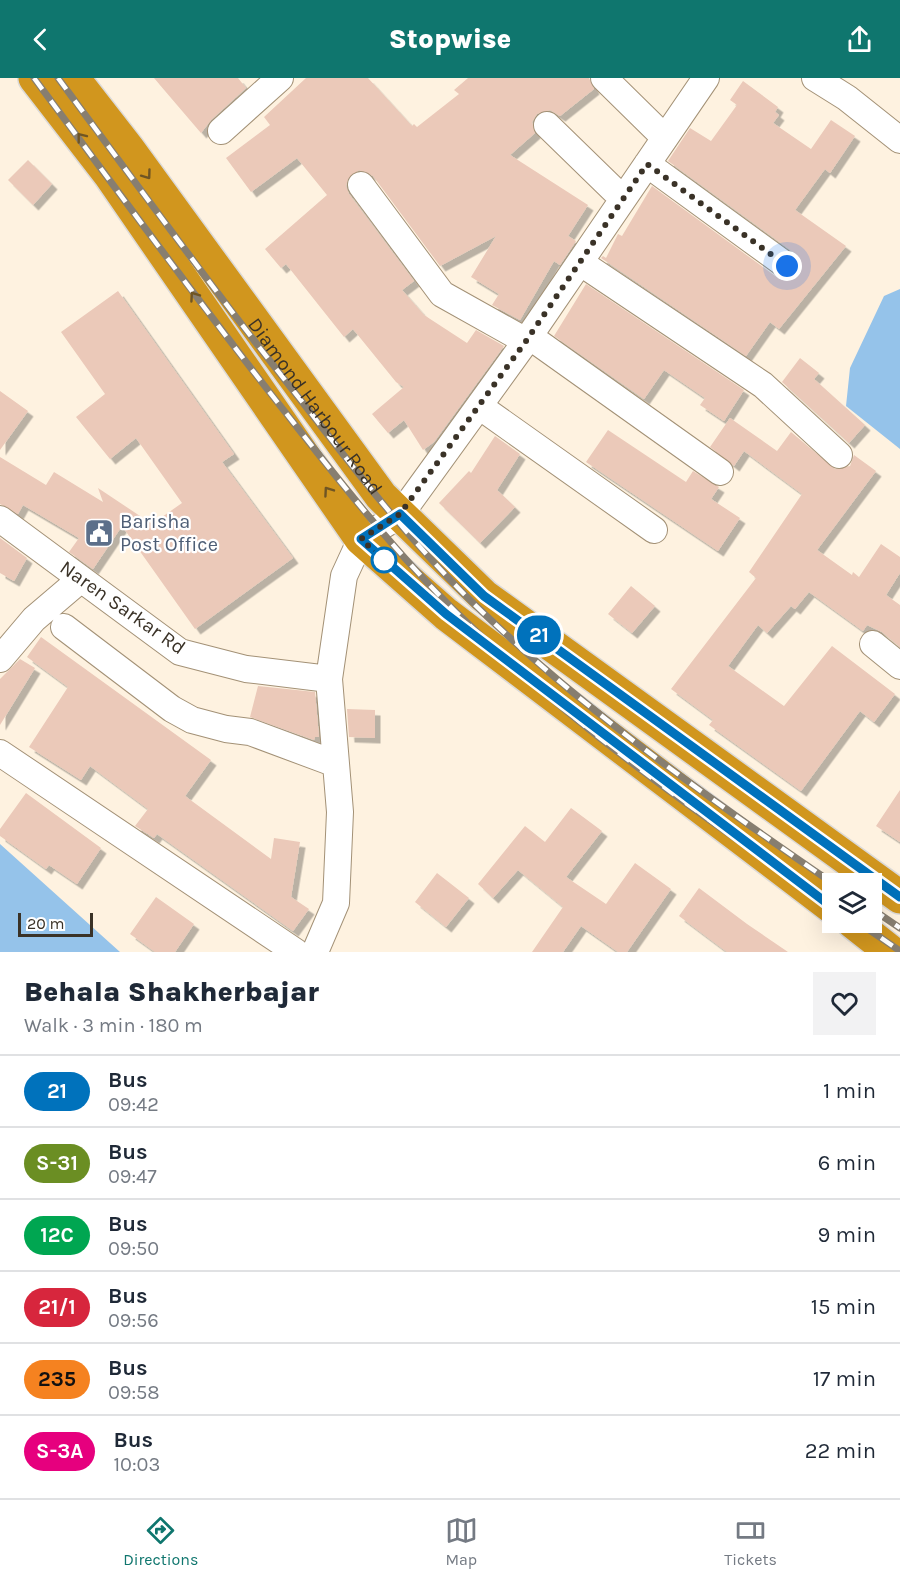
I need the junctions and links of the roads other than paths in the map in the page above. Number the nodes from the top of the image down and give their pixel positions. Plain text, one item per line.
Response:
1 (35, 78) edge
2 (73, 78) edge
3 (280, 78) edge
4 (603, 78) edge
5 (706, 78) edge
6 (815, 78) edge
7 (548, 125) dead end
8 (221, 131) dead end
9 (665, 138) junction
10 (900, 140) edge
11 (647, 164) junction
12 (361, 185) dead end
13 (623, 199) junction
14 (581, 262) junction
15 (787, 266) dead end
16 (242, 306) junction
17 (215, 327) junction
18 (528, 339) junction
19 (479, 406) junction
20 (839, 455) dead end
21 (720, 472) dead end
22 (400, 514) junction
23 (0, 519) edge
24 (654, 530) dead end
25 (361, 539) junction
26 (81, 579) junction
27 (64, 627) dead end
28 (873, 644) dead end
29 (0, 659) edge
30 (900, 666) edge
31 (329, 679) junction
32 (0, 753) edge
33 (336, 764) junction
34 (900, 897) edge
35 (822, 899) edge
36 (866, 933) edge
37 (296, 952) edge
38 (315, 952) edge
39 (891, 952) edge

17 -> 1 highway, Diamond Harbour Road
2 -> 16 highway, Diamond Harbour Road
3 - 8 street
4 - 9 street
5 - 9 street
6 - 10 street
7 - 13 street
9 - 11 street
11 - 13 street
11 - 15 street
12 - 18 street
13 - 14 street
14 - 18 street
14 - 20 street
16 - 17 highway
16 - 22 highway, Diamond Harbour Road
25 -> 17 highway, Diamond Harbour Road
18 - 19 street
18 - 21 street
19 - 22 street
19 - 24 street
22 - 25 street
22 - 34 highway, Diamond Harbour Road
23 - 26 street, Naren Sarkar Rd
25 - 31 street
25 - 35 highway, Diamond Harbour Road
26 - 29 street
26 - 31 street, Naren Sarkar Rd
27 - 33 street
28 - 30 street
31 - 33 street
32 - 37 street
33 - 38 street
36 - 39 highway

